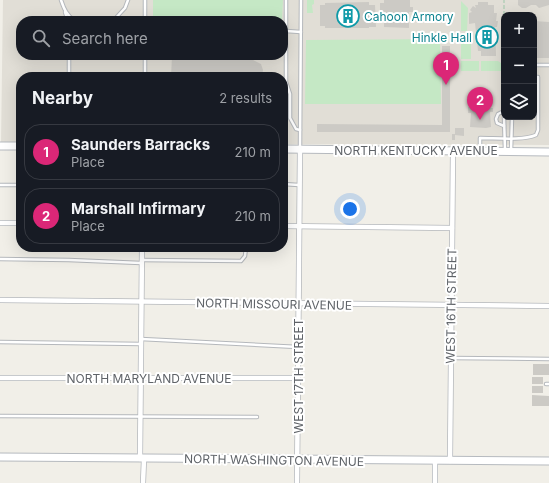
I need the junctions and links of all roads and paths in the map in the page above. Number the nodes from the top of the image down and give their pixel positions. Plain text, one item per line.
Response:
1 (61, 0) edge
2 (128, 0) edge
3 (145, 0) edge
4 (286, 0) edge
5 (301, 0) edge
6 (504, 0) edge
7 (65, 10) junction
8 (504, 12) edge
9 (67, 16) edge
10 (70, 16) edge
11 (119, 16) edge
12 (145, 16) edge
13 (286, 16) edge
14 (288, 31) edge
15 (301, 32) junction
16 (69, 60) edge
17 (145, 60) edge
18 (286, 60) edge
19 (537, 65) edge
20 (549, 65) edge
21 (69, 72) edge
22 (145, 72) edge
23 (286, 72) edge
24 (537, 77) edge
25 (288, 88) edge
26 (501, 112) edge
27 (504, 120) edge
28 (512, 120) edge
29 (504, 126) junction
30 (300, 130) junction
31 (504, 138) junction
32 (511, 138) junction
33 (0, 146) edge
34 (16, 146) edge
35 (288, 149) edge
36 (300, 149) junction
37 (453, 151) junction
38 (480, 151) junction
39 (508, 151) junction
40 (549, 152) edge
41 (0, 185) edge
42 (16, 185) edge
43 (288, 185) edge
44 (299, 186) junction
45 (0, 223) edge
46 (16, 223) edge
47 (288, 226) edge
48 (299, 226) junction
49 (452, 228) junction
50 (142, 252) edge
51 (245, 252) edge
52 (0, 260) edge
53 (141, 262) junction
54 (0, 300) edge
55 (141, 302) junction
56 (298, 304) junction
57 (451, 306) junction
58 (549, 306) edge
59 (141, 341) junction
60 (0, 342) edge
61 (298, 347) junction
62 (451, 358) junction
63 (549, 359) edge
64 (140, 377) junction
65 (0, 378) edge
66 (298, 378) junction
67 (0, 416) edge
68 (140, 417) junction
69 (257, 417) dead end
70 (0, 458) edge
71 (142, 459) junction
72 (297, 460) junction
73 (435, 461) junction
74 (450, 461) junction
75 (549, 461) edge
76 (143, 483) edge
77 (297, 483) edge
78 (435, 483) edge

1 - 7 lane
2 - 11 lane
3 - 12 lane
4 - 13 lane
5 - 15 lane
6 - 8 path
7 - 9 lane
7 - 10 lane
14 - 15 lane
15 - 30 lane
16 - 21 lane
17 - 22 lane
18 - 23 lane
19 - 20 lane
24 - 32 lane
25 - 30 lane
26 - 29 lane
27 - 29 lane
28 - 32 lane
29 - 31 lane
30 - 36 lane
31 - 32 lane
31 - 38 lane
31 - 39 lane
32 - 39 lane
33 - 34 street
35 - 36 street, NORTH KENTUCKY AVENUE
36 - 37 street, NORTH KENTUCKY AVENUE
36 - 44 street, WEST 17TH STREET
37 - 38 street, NORTH KENTUCKY AVENUE
37 - 49 street, WEST 16TH STREET
38 - 39 street, NORTH KENTUCKY AVENUE
39 - 40 street, NORTH KENTUCKY AVENUE
41 - 42 lane
43 - 44 lane
44 - 48 street, WEST 17TH STREET
45 - 46 street
47 - 48 street
48 - 49 street
48 - 56 street, WEST 17TH STREET
49 - 57 street, WEST 16TH STREET
50 - 53 street
51 - 53 lane
52 - 53 lane
53 - 55 street
54 - 55 street, NORTH MISSOURI AVENUE
55 - 56 street, NORTH MISSOURI AVENUE
55 - 59 street
56 - 57 street, NORTH MISSOURI AVENUE
56 - 61 street, WEST 17TH STREET
57 - 58 street, NORTH MISSOURI AVENUE
57 - 62 street, WEST 16TH STREET
59 - 60 lane
59 - 61 lane
59 - 64 street
61 - 66 street, WEST 17TH STREET
62 - 63 lane
62 - 74 street, WEST 16TH STREET
64 - 65 street, NORTH MARYLAND AVENUE
64 - 66 street, NORTH MARYLAND AVENUE
64 - 68 street
66 - 72 street, WEST 17TH STREET
67 - 68 lane
68 - 69 lane
68 - 71 street
70 - 71 street, NORTH WASHINGTON AVENUE
71 - 72 street, NORTH WASHINGTON AVENUE
71 - 76 street
72 - 73 street, NORTH WASHINGTON AVENUE
72 - 77 street, WEST 17TH STREET
73 - 74 street, NORTH WASHINGTON AVENUE
73 - 78 street
74 - 75 street, NORTH WASHINGTON AVENUE

